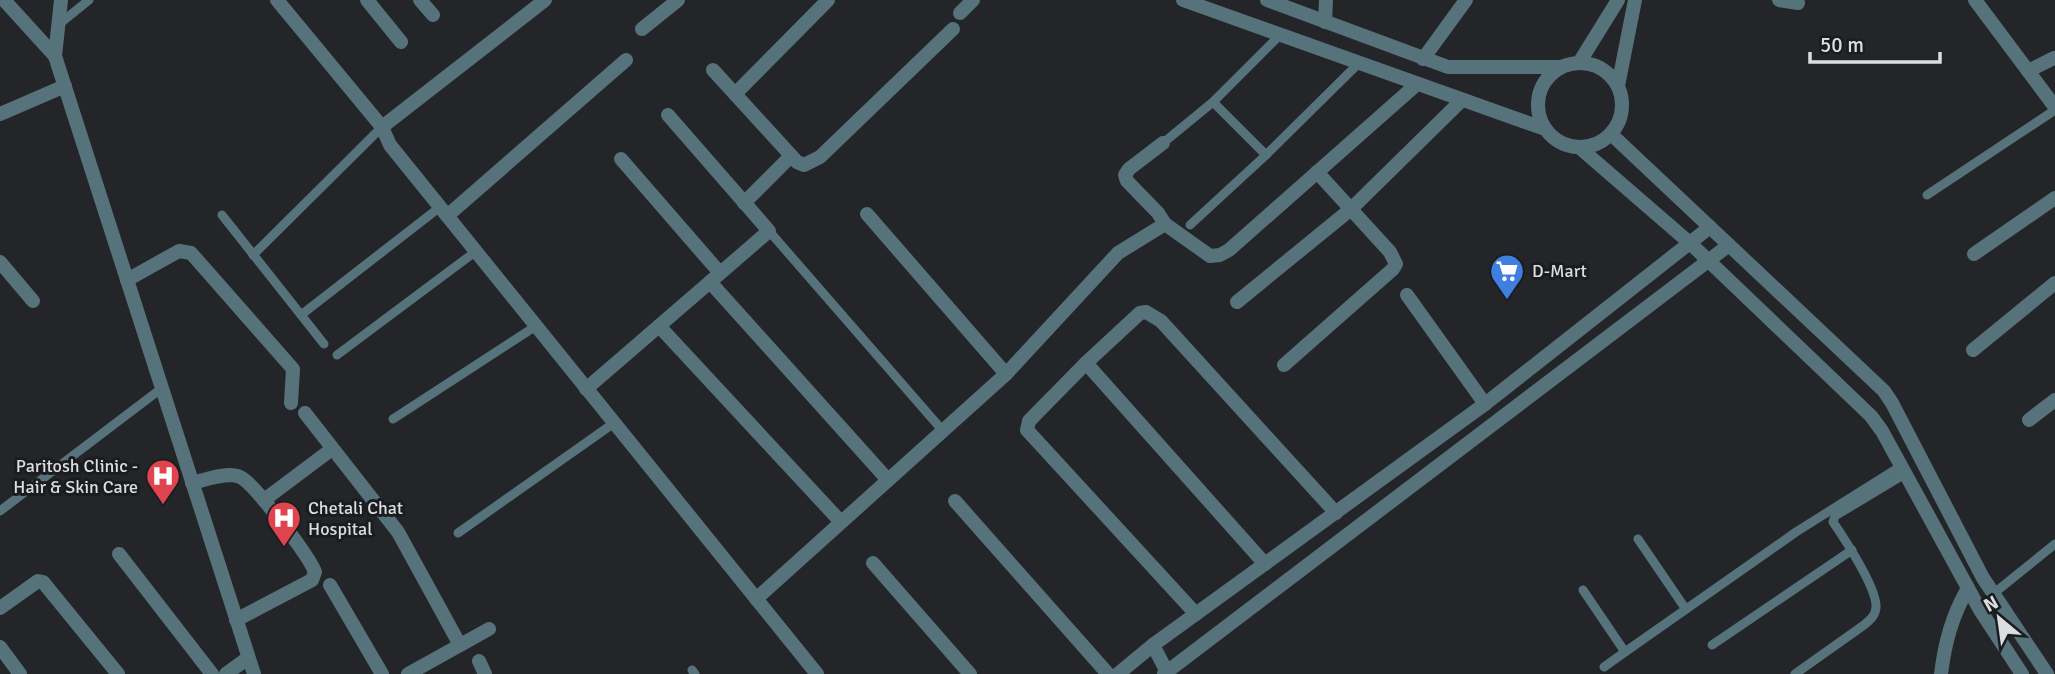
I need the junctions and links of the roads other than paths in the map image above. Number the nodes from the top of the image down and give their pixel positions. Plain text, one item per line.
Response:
1 (4, 0) edge
2 (61, 0) edge
3 (89, 0) edge
4 (277, 0) edge
5 (367, 0) edge
6 (420, 0) edge
7 (545, 0) edge
8 (678, 0) edge
9 (828, 0) edge
10 (973, 0) edge
11 (1183, 0) edge
12 (1267, 0) edge
13 (1326, 0) edge
14 (1466, 0) edge
15 (1618, 0) edge
16 (1635, 0) edge
17 (1779, 0) edge
18 (1798, 3) dead end
19 (1980, 3) edge
20 (960, 13) dead end
21 (433, 15) dead end
22 (1325, 22) junction
23 (58, 25) junction
24 (642, 29) dead end
25 (953, 29) dead end
26 (1280, 34) junction
27 (401, 42) dead end
28 (55, 56) junction
29 (2054, 58) edge
30 (1423, 59) junction
31 (626, 60) dead end
32 (1359, 63) junction
33 (1579, 63) junction
34 (1560, 67) junction
35 (713, 70) dead end
36 (2028, 71) junction
37 (1417, 85) junction
38 (65, 86) junction
39 (1618, 86) junction
40 (735, 94) junction
41 (1462, 100) junction
42 (1213, 102) junction
43 (2055, 108) edge
44 (0, 114) edge
45 (668, 115) dead end
46 (382, 127) junction
47 (1545, 130) junction
48 (1611, 134) junction
49 (1163, 144) joint
50 (1580, 148) junction
51 (1266, 155) junction
52 (791, 156) junction
53 (621, 159) dead end
54 (1317, 172) junction
55 (1927, 195) dead end
56 (2055, 198) edge
57 (744, 203) junction
58 (1351, 209) junction
59 (443, 212) junction
60 (867, 214) dead end
61 (222, 215) dead end
62 (1165, 224) junction
63 (1190, 225) dead end
64 (1710, 227) junction
65 (769, 231) junction
66 (1691, 244) junction
67 (1729, 245) junction
68 (475, 252) junction
69 (1975, 254) dead end
70 (253, 255) junction
71 (0, 261) edge
72 (1710, 261) junction
73 (715, 278) junction
74 (127, 280) junction
75 (2055, 283) edge
76 (1407, 295) dead end
77 (33, 301) dead end
78 (1237, 302) dead end
79 (301, 315) junction
80 (536, 326) junction
81 (659, 326) junction
82 (324, 344) dead end
83 (1973, 350) dead end
84 (337, 355) dead end
85 (1086, 363) junction
86 (1284, 365) dead end
87 (1006, 373) junction
88 (162, 388) junction
89 (586, 389) junction
90 (2055, 400) edge
91 (291, 403) dead end
92 (1485, 404) junction
93 (305, 412) dead end
94 (393, 419) dead end
95 (2029, 420) dead end
96 (614, 424) junction
97 (943, 431) junction
98 (332, 449) junction
99 (1903, 470) junction
100 (888, 480) junction
101 (192, 483) junction
102 (264, 500) junction
103 (955, 501) dead end
104 (0, 511) edge
105 (1336, 513) junction
106 (840, 521) junction
107 (458, 533) dead end
108 (1638, 539) dead end
109 (2055, 544) edge
110 (1852, 551) junction
111 (119, 554) dead end
112 (873, 563) dead end
113 (1265, 564) junction
114 (330, 585) dead end
115 (1968, 589) junction
116 (1583, 590) dead end
117 (1993, 594) junction
118 (756, 599) junction
119 (0, 608) edge
120 (1685, 608) junction
121 (1196, 614) junction
122 (236, 620) junction
123 (489, 629) dead end
124 (460, 645) junction
125 (1153, 645) junction
126 (1712, 645) dead end
127 (0, 647) edge
128 (1625, 652) junction
129 (248, 658) junction
130 (1604, 667) dead end
131 (2055, 668) edge
132 (1166, 673) edge
133 (20, 674) edge
134 (118, 674) edge
135 (212, 674) edge
136 (226, 674) edge
137 (254, 674) edge
138 (382, 674) edge
139 (408, 674) edge
140 (817, 674) edge
141 (970, 674) edge
142 (1108, 674) edge
143 (1118, 674) edge
144 (1795, 674) edge
145 (1941, 674) edge
146 (2022, 674) edge
147 (2047, 674) edge

1 - 28 street
2 - 23 street
3 - 23 lane
4 - 46 street
5 - 27 street
6 - 21 street
7 - 46 street
8 - 24 street
9 - 40 street
10 - 20 street
11 - 26 street
12 - 22 street
13 - 22 street
14 - 30 street
15 - 33 street
16 - 39 street
17 - 18 street
19 - 36 street
22 - 30 street
23 - 28 street
25 - 52 street
26 - 32 street
26 - 42 lane
28 - 38 street
29 - 36 street
30 - 34 street
31 - 59 street
32 - 37 street
32 - 51 lane
33 - 34 street
33 - 39 street
34 - 47 street
35 - 40 street
36 - 43 street
37 - 41 street
37 - 54 street
38 - 44 street
38 - 74 street
39 - 48 street
40 - 52 street
41 - 47 street
41 - 58 street
42 - 49 lane
42 - 51 lane
43 - 55 lane
45 - 57 street
46 - 59 street
46 - 70 lane
47 - 50 street
48 - 50 street
48 - 64 street
49 - 62 street
50 - 66 street
51 - 63 lane
52 - 57 street
53 - 73 street
54 - 58 street
54 - 62 street
56 - 69 street
57 - 65 street
58 - 78 street
58 - 86 street
59 - 68 street
59 - 79 lane
60 - 87 street
61 - 70 lane
62 - 87 street
64 - 66 street
64 - 67 street
65 - 73 street
65 - 97 lane
66 - 72 street
66 - 92 street
67 - 72 street
67 - 117 street
68 - 80 street
68 - 84 lane
70 - 79 lane
71 - 77 street
72 - 99 street
72 - 132 street
73 - 81 street
73 - 100 street
74 - 88 street
74 - 91 street
75 - 83 street
76 - 92 street
79 - 82 lane
80 - 89 street
80 - 94 lane
81 - 89 street
81 - 106 street
85 - 105 street
85 - 113 street
85 - 121 street
87 - 97 street
88 - 101 street
88 - 104 lane
89 - 96 street
90 - 95 street
92 - 105 street
93 - 98 street
96 - 107 lane
96 - 118 street
97 - 100 street
98 - 102 street
98 - 124 street
99 - 110 lane
99 - 115 street
99 - 120 lane
100 - 106 street
101 - 102 street
101 - 122 street
102 - 122 street
103 - 142 street
105 - 113 street
106 - 118 street
108 - 120 lane
109 - 117 lane
110 - 126 lane
110 - 144 lane
111 - 135 street
112 - 141 street
113 - 121 street
114 - 138 street
115 - 145 street
115 - 146 street
116 - 128 lane
117 - 147 street
118 - 140 street
119 - 134 street
120 - 128 lane
121 - 125 street
122 - 129 street
123 - 124 street
124 - 139 street
125 - 132 street
125 - 143 street
127 - 133 street
128 - 130 lane
129 - 136 street
129 - 137 street
131 - 147 lane

